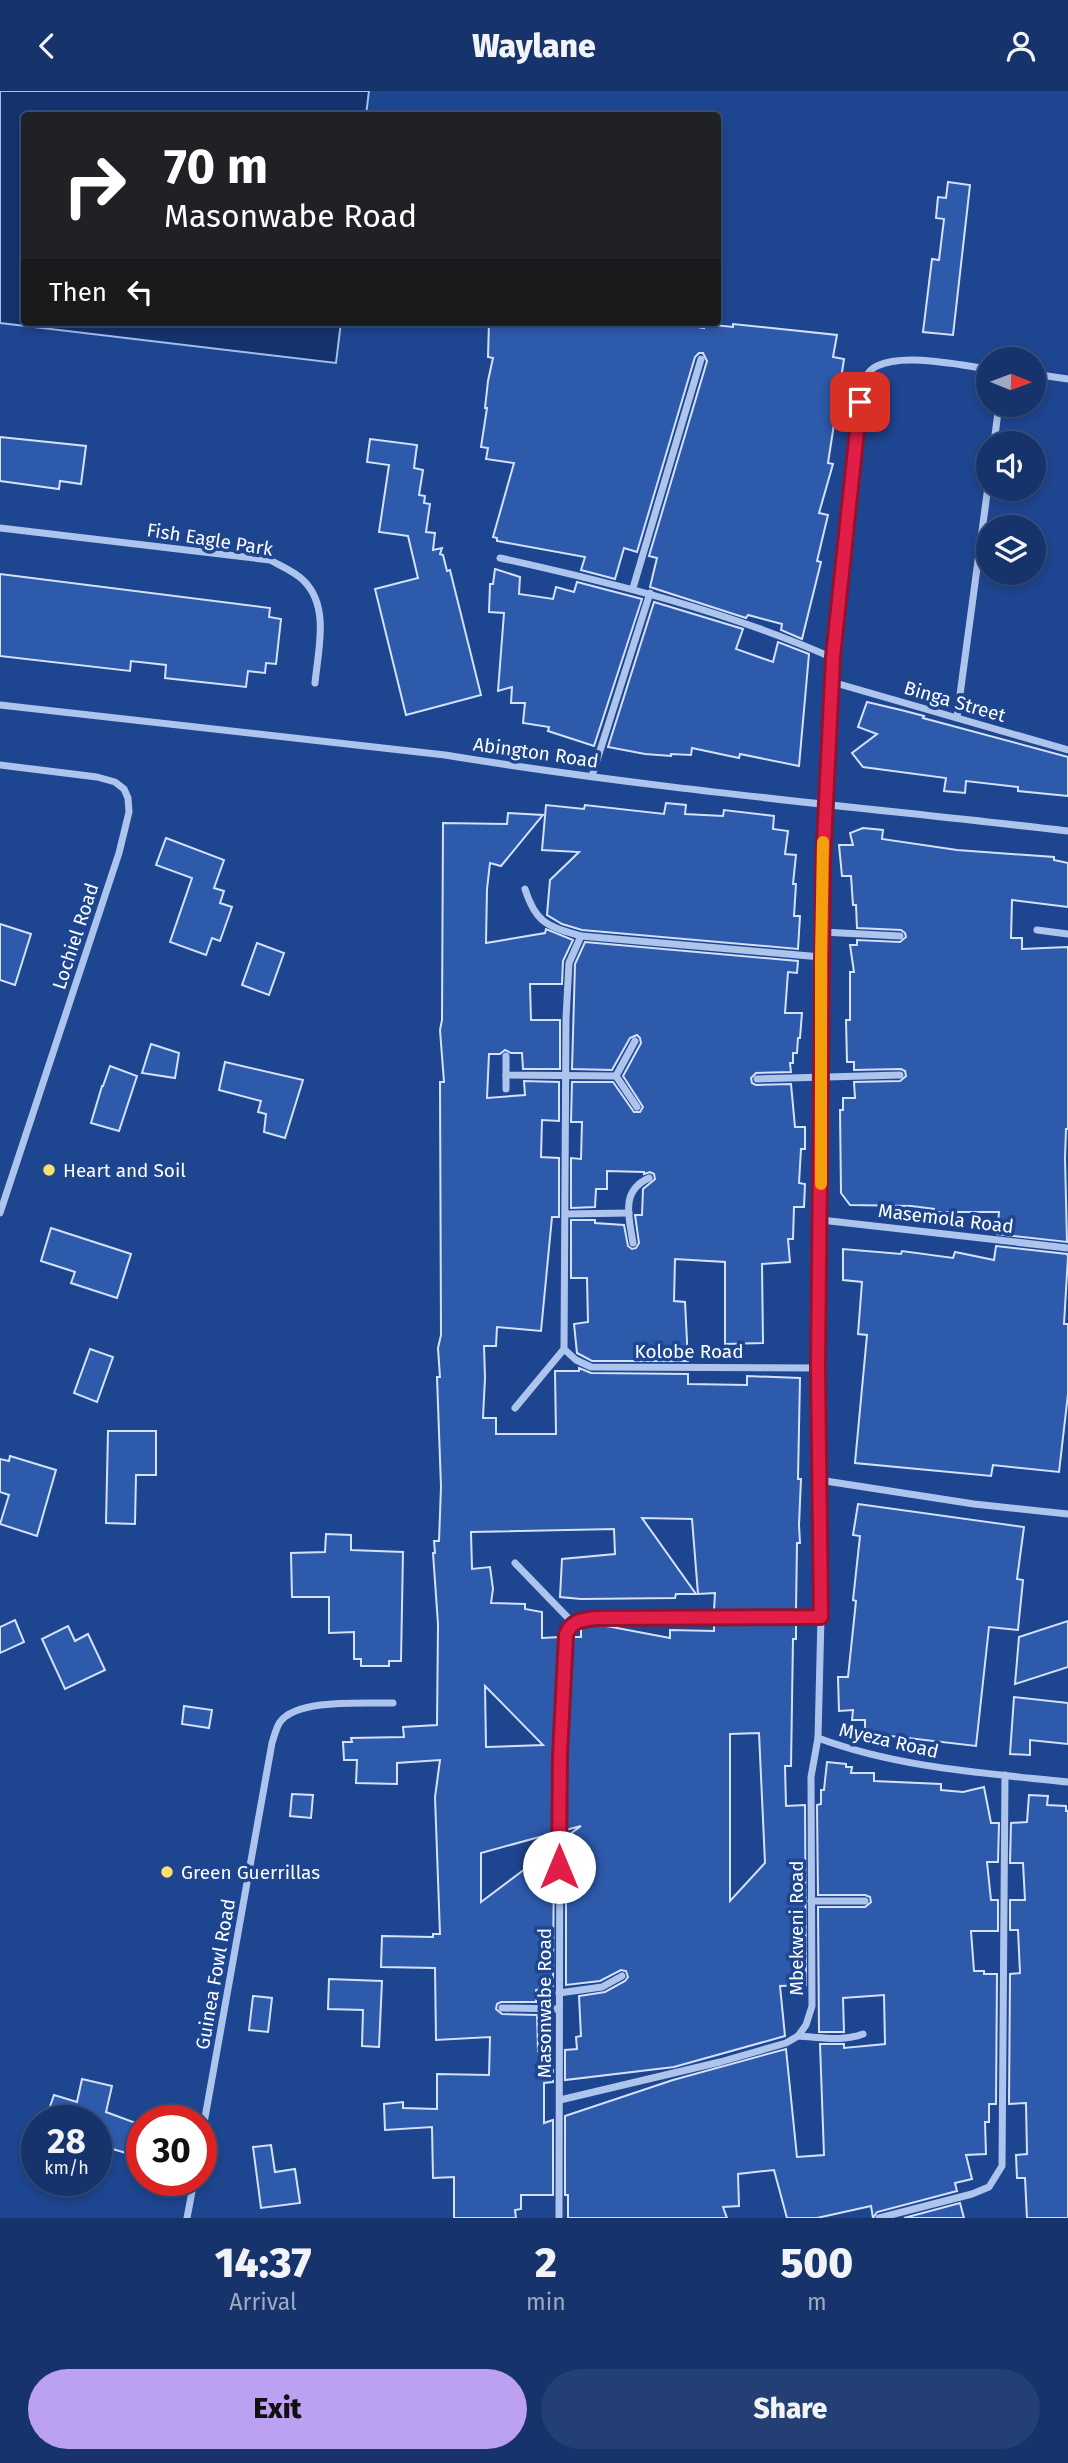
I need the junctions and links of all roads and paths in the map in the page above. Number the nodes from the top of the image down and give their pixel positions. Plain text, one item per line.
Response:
1 (701, 359) dead end
2 (976, 368) edge
3 (1046, 376) edge
4 (1068, 379) edge
5 (986, 501) edge
6 (0, 528) edge
7 (500, 558) dead end
8 (632, 588) junction
9 (650, 593) junction
10 (833, 657) junction
11 (832, 682) junction
12 (315, 683) dead end
13 (0, 705) edge
14 (957, 717) junction
15 (1068, 750) edge
16 (0, 765) edge
17 (592, 776) junction
18 (825, 805) junction
19 (1068, 831) edge
20 (525, 889) dead end
21 (1037, 930) dead end
22 (822, 932) junction
23 (1068, 934) edge
24 (580, 936) junction
25 (900, 936) dead end
26 (821, 957) junction
27 (635, 1041) dead end
28 (506, 1056) dead end
29 (566, 1074) junction
30 (506, 1075) junction
31 (900, 1075) dead end
32 (616, 1076) junction
33 (820, 1077) junction
34 (757, 1079) dead end
35 (506, 1089) dead end
36 (637, 1107) dead end
37 (649, 1178) dead end
38 (0, 1213) edge
39 (629, 1213) junction
40 (566, 1214) junction
41 (821, 1220) junction
42 (633, 1243) dead end
43 (1068, 1248) edge
44 (565, 1349) junction
45 (818, 1368) junction
46 (515, 1408) dead end
47 (819, 1480) junction
48 (1068, 1514) edge
49 (515, 1563) dead end
50 (821, 1617) junction
51 (573, 1623) junction
52 (393, 1703) dead end
53 (818, 1738) junction
54 (1005, 1775) junction
55 (1068, 1782) edge
56 (811, 1901) junction
57 (865, 1901) dead end
58 (622, 1976) dead end
59 (559, 1993) junction
60 (502, 2008) dead end
61 (559, 2009) junction
62 (863, 2034) dead end
63 (798, 2036) junction
64 (560, 2100) junction
65 (207, 2105) edge
66 (191, 2196) edge
67 (187, 2218) edge
68 (559, 2218) edge
69 (878, 2218) edge

1 - 8 street
2 - 10 street, Myeza Road
3 - 4 street
5 - 14 street
6 - 12 street, Fish Eagle Park
7 - 8 street
8 - 9 street
9 - 10 street
9 - 17 street
10 - 11 street, Myeza Road
11 - 14 street, Binga Street
11 - 18 street, Myeza Road
13 - 17 street, Abington Road
14 - 15 street, Binga Street
16 - 38 street, Lochiel Road
17 - 18 street, Abington Road
18 - 19 street, Abington Road
18 - 22 street, Myeza Road
20 - 24 street
21 - 23 street
22 - 25 street
22 - 26 street, Myeza Road
24 - 26 street
24 - 29 street
26 - 33 street, Myeza Road
27 - 32 street
28 - 30 street
29 - 30 street
29 - 32 street
29 - 40 street
30 - 35 street
31 - 33 street
32 - 36 street
33 - 34 street
33 - 41 street, Myeza Road
37 - 39 street
39 - 40 street
39 - 42 street
40 - 44 street
41 - 43 street, Masemola Road
41 - 45 street, Myeza Road
44 - 45 street, Kolobe Road
44 - 46 street
45 - 47 street, Myeza Road
47 - 48 street
47 - 50 street, Myeza Road
49 - 51 street
50 - 51 street
50 - 53 street, Myeza Road
51 - 59 street, Masonwabe Road
52 - 65 street, Guinea Fowl Road
53 - 54 street, Myeza Road
53 - 56 street, Mbekweni Road
54 - 55 street, Myeza Road
54 - 69 street
56 - 57 street
56 - 63 street, Mbekweni Road
58 - 59 street
59 - 61 street, Masonwabe Road
60 - 61 street
61 - 64 street, Masonwabe Road
62 - 63 street
63 - 64 street
64 - 68 street, Masonwabe Road
66 - 67 street

